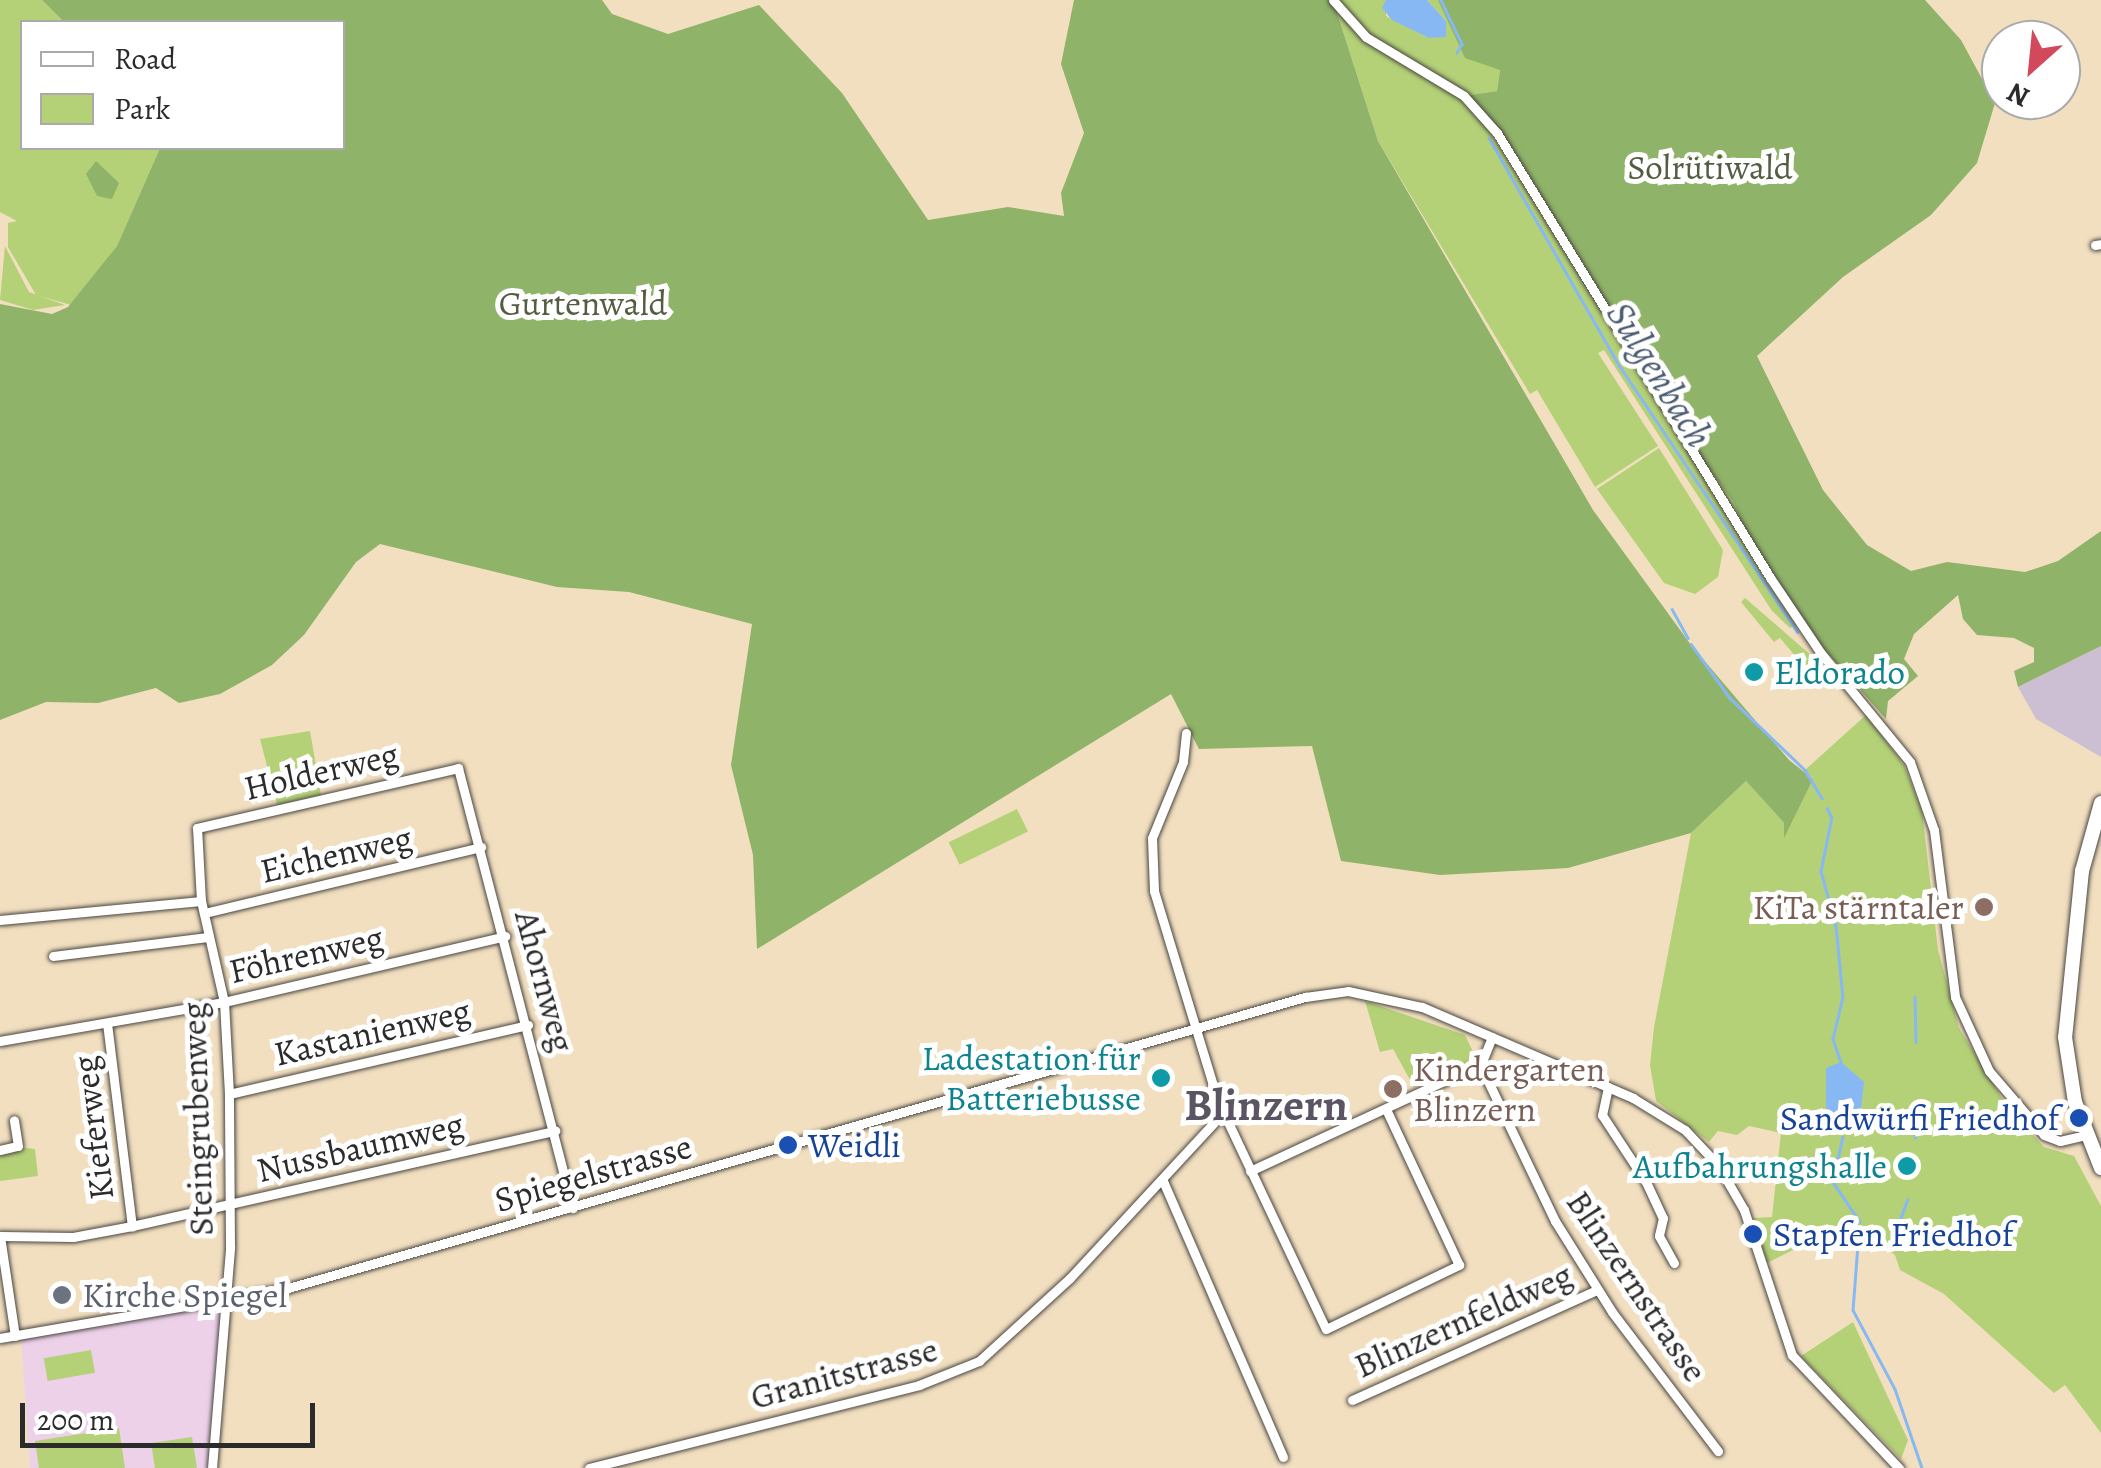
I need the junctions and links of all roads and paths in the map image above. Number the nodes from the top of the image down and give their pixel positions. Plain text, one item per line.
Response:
1 (1333, 0) edge
2 (1186, 733) dead end
3 (458, 768) joint
4 (2101, 803) edge
5 (198, 828) joint
6 (481, 848) junction
7 (202, 900) junction
8 (204, 913) junction
9 (0, 920) edge
10 (208, 936) junction
11 (504, 936) junction
12 (53, 956) dead end
13 (224, 1002) junction
14 (108, 1024) junction
15 (528, 1025) junction
16 (1194, 1031) junction
17 (1492, 1037) junction
18 (0, 1041) edge
19 (1481, 1064) junction
20 (1608, 1087) junction
21 (229, 1094) junction
22 (1386, 1109) junction
23 (1222, 1113) junction
24 (14, 1120) dead end
25 (555, 1131) junction
26 (2086, 1135) junction
27 (0, 1150) edge
28 (2101, 1168) edge
29 (1250, 1171) junction
30 (1164, 1181) junction
31 (232, 1206) junction
32 (573, 1208) junction
33 (132, 1226) junction
34 (0, 1236) edge
35 (1674, 1263) dead end
36 (1597, 1290) junction
37 (227, 1301) junction
38 (15, 1336) junction
39 (0, 1338) edge
40 (1352, 1400) dead end
41 (1718, 1450) dead end
42 (1283, 1457) dead end
43 (212, 1468) edge
44 (588, 1468) edge
45 (1900, 1468) edge

1 - 26 street
2 - 16 street
3 - 5 street, Holderweg
3 - 6 street, Ahornweg
4 - 26 street
5 - 7 street, Steingrubenweg
6 - 8 street, Eichenweg
6 - 11 street, Ahornweg
7 - 8 street, Steingrubenweg
7 - 9 street
8 - 10 street, Steingrubenweg
10 - 12 street
10 - 13 street, Steingrubenweg
11 - 13 street, Föhrenweg
11 - 15 street, Ahornweg
13 - 14 street, Föhrenweg
13 - 21 street, Steingrubenweg
14 - 18 street, Föhrenweg
14 - 33 street, Kieferweg
15 - 21 street, Kastanienweg
15 - 25 street, Ahornweg
16 - 17 street, Spiegelstrasse
16 - 23 street
16 - 32 street, Spiegelstrasse
17 - 19 street
17 - 20 street, Spiegelstrasse
19 - 22 street
19 - 36 street, Blinzernstrasse
20 - 35 street
20 - 45 street, Spiegelstrasse
21 - 31 street, Steingrubenweg
22 - 29 street
22 - 29 street
23 - 29 street
23 - 30 street, Granitstrasse
24 - 27 street
25 - 31 street, Nussbaumweg
25 - 32 street, Ahornweg
26 - 28 street
30 - 42 street
30 - 44 street, Granitstrasse
31 - 33 street, Nussbaumweg
31 - 37 street, Steingrubenweg
32 - 37 street, Spiegelstrasse
33 - 34 street, Nussbaumweg
34 - 38 street
36 - 40 street, Blinzernfeldweg
36 - 41 street, Blinzernstrasse
37 - 38 street, Spiegelstrasse
37 - 43 street, Steingrubenweg
38 - 39 street, Spiegelstrasse

